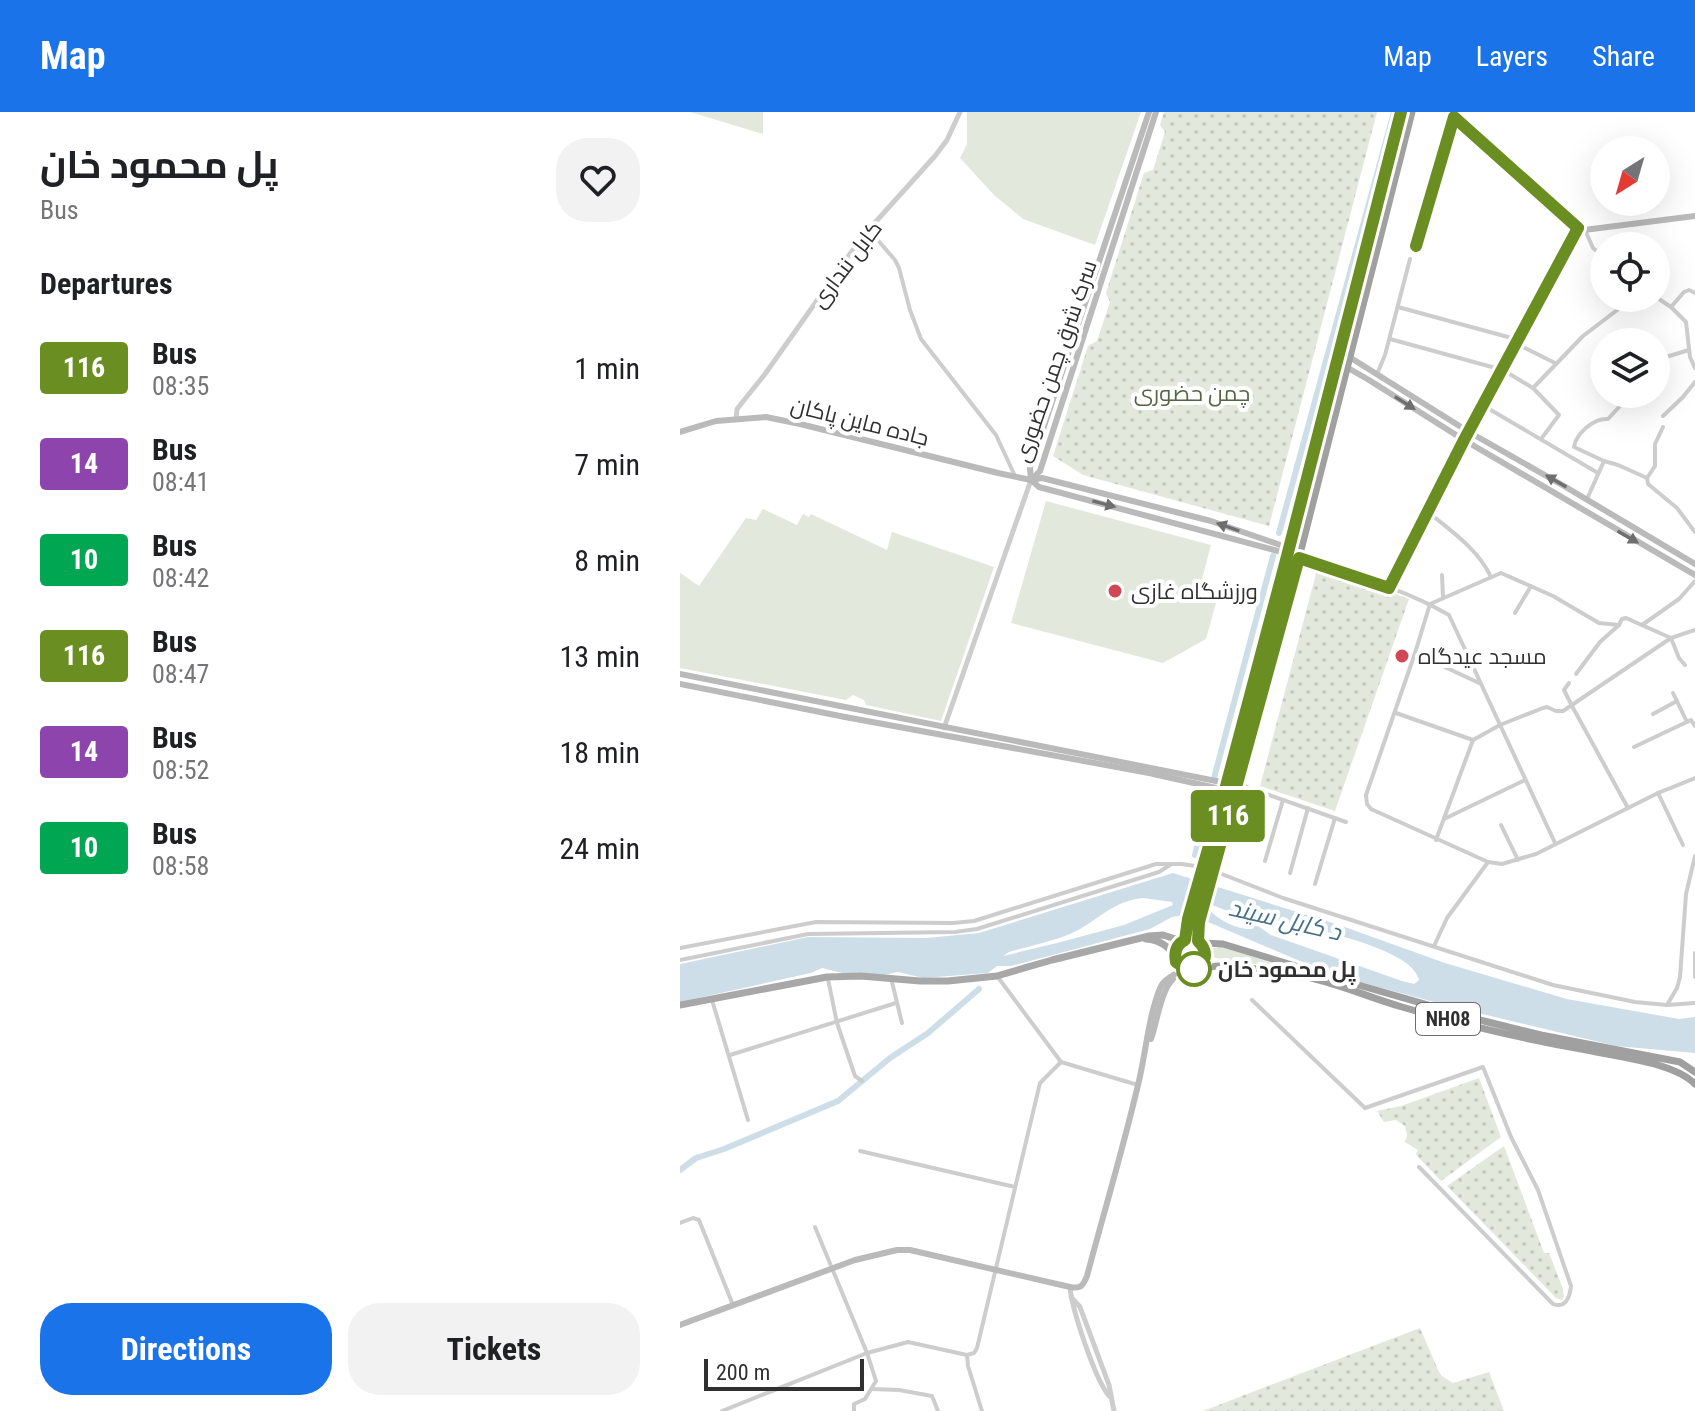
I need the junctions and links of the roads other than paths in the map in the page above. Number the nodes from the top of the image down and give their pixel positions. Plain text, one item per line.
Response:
1 (960, 112) edge
2 (1149, 112) edge
3 (1156, 112) edge
4 (1401, 112) edge
5 (1412, 112) edge
6 (1441, 112) edge
7 (1452, 114) edge
8 (1695, 216) edge
9 (1581, 229) junction
10 (869, 230) junction
11 (1590, 243) edge
12 (1416, 246) dead end
13 (1410, 259) dead end
14 (1695, 293) edge
15 (1398, 307) junction
16 (1671, 307) joint
17 (1615, 312) edge
18 (1695, 333) edge
19 (1687, 336) junction
20 (1390, 339) junction
21 (1518, 342) junction
22 (1689, 350) junction
23 (1340, 354) junction
24 (1670, 356) edge
25 (1351, 358) junction
26 (1555, 363) junction
27 (1337, 365) junction
28 (1348, 368) junction
29 (1695, 368) edge
30 (1503, 370) junction
31 (1377, 374) junction
32 (1695, 382) edge
33 (1533, 388) junction
34 (1484, 406) junction
35 (1618, 408) edge
36 (1663, 416) dead end
37 (736, 419) junction
38 (1663, 427) dead end
39 (680, 432) edge
40 (1469, 432) junction
41 (1541, 439) junction
42 (1464, 440) junction
43 (1604, 461) junction
44 (1598, 473) junction
45 (1015, 476) junction
46 (1647, 478) junction
47 (1031, 480) junction
48 (1587, 500) junction
49 (1428, 512) junction
50 (1695, 532) edge
51 (1302, 546) junction
52 (1289, 548) junction
53 (1299, 558) junction
54 (1285, 564) junction
55 (1695, 564) edge
56 (1442, 575) dead end
57 (1491, 577) junction
58 (1695, 578) edge
59 (1531, 586) junction
60 (1389, 588) junction
61 (1443, 597) junction
62 (1287, 604) junction
63 (1430, 604) junction
64 (1273, 606) junction
65 (1515, 613) dead end
66 (1619, 625) junction
67 (1642, 625) junction
68 (1695, 630) edge
69 (1671, 638) junction
70 (1415, 653) junction
71 (1685, 665) dead end
72 (680, 674) edge
73 (1576, 674) dead end
74 (1569, 683) dead end
75 (680, 684) edge
76 (1481, 685) junction
77 (1673, 693) dead end
78 (1677, 701) junction
79 (1572, 706) junction
80 (1395, 713) junction
81 (1653, 714) dead end
82 (1687, 722) junction
83 (1500, 725) junction
84 (1695, 726) edge
85 (944, 730) junction
86 (1473, 740) junction
87 (1634, 747) dead end
88 (1695, 778) edge
89 (1525, 780) junction
90 (1238, 784) junction
91 (1226, 786) junction
92 (1658, 793) junction
93 (1283, 800) junction
94 (1308, 808) junction
95 (1628, 808) junction
96 (1335, 818) junction
97 (1443, 820) junction
98 (1346, 822) dead end
99 (1501, 825) dead end
100 (1436, 840) junction
101 (1555, 843) junction
102 (1683, 845) dead end
103 (1695, 856) edge
104 (1518, 860) junction
105 (1265, 861) dead end
106 (1488, 862) junction
107 (1172, 864) junction
108 (1201, 867) junction
109 (1213, 871) junction
110 (1290, 873) dead end
111 (1315, 884) dead end
112 (995, 915) junction
113 (998, 923) junction
114 (1136, 940) junction
115 (1183, 941) junction
116 (1199, 942) junction
117 (1434, 946) junction
118 (680, 948) edge
119 (1695, 953) edge
120 (1175, 957) junction
121 (680, 960) edge
122 (1695, 967) edge
123 (1185, 969) junction
124 (1197, 969) junction
125 (997, 976) junction
126 (827, 977) junction
127 (1695, 977) edge
128 (891, 978) junction
129 (711, 998) junction
130 (1252, 1000) dead end
131 (896, 1003) junction
132 (1695, 1003) edge
133 (680, 1005) edge
134 (1667, 1005) junction
135 (837, 1023) junction
136 (902, 1023) dead end
137 (730, 1055) junction
138 (1061, 1062) junction
139 (1695, 1071) edge
140 (862, 1081) dead end
141 (1695, 1084) edge
142 (1138, 1085) junction
143 (748, 1120) dead end
144 (860, 1151) dead end
145 (1419, 1167) dead end
146 (1015, 1187) junction
147 (680, 1223) edge
148 (815, 1227) dead end
149 (832, 1269) junction
150 (996, 1270) junction
151 (1070, 1287) junction
152 (733, 1305) junction
153 (680, 1325) edge
154 (867, 1353) junction
155 (967, 1355) junction
156 (872, 1389) junction
157 (722, 1411) edge
158 (854, 1411) edge
159 (938, 1411) edge
160 (982, 1411) edge
161 (1114, 1411) edge

1 - 10 street, کابل ننداری
2 - 47 main road, سرک شرق چمن حضوری
3 - 47 main road, سرک شرق چمن حضوری
4 - 23 highway
5 - 25 highway
6 - 7 main road
7 - 9 main road
7 - 12 street
8 - 9 main road
9 - 11 street
9 - 21 street
10 - 37 street, کابل ننداری
10 - 45 street
13 - 15 street
14 - 16 street
15 - 20 street
15 - 21 street
16 - 19 street
17 - 26 street
18 - 19 street
19 - 22 street
20 - 30 street
20 - 31 street
21 - 26 street
21 - 30 street
22 - 24 street
22 - 29 street
23 - 25 main road
23 - 27 highway
25 - 28 highway
25 - 31 main road
26 - 33 street
27 - 28 main road
27 - 52 highway
28 -> 42 main road
28 - 51 highway
30 - 33 street
30 - 34 street
31 - 40 main road
32 - 36 street
33 - 41 street
34 - 40 street
34 - 41 street
35 - 43 street
37 - 39 main road, جاده ماین پاکان
37 - 45 main road, جاده ماین پاکان
38 - 46 street
40 - 42 street
48 -> 40 main road
41 - 44 street
42 - 49 street
42 -> 58 main road
43 - 44 street
43 - 46 street
44 - 48 street
45 - 47 main road, جاده ماین پاکان
46 - 50 street
52 -> 47 main road
47 -> 54 main road
47 - 85 street
48 - 55 main road
49 - 57 street
49 - 60 street
51 - 52 main road
51 - 53 highway
52 - 54 highway
53 - 60 street
53 - 62 highway
54 - 64 highway
56 - 61 street
57 - 59 street
57 - 61 street
58 - 67 street
59 - 65 street
59 - 66 street
60 - 63 street
61 - 63 street
62 - 64 highway
62 - 90 highway
63 - 70 street
63 - 76 street
64 - 91 highway
66 - 67 street
66 - 73 street
67 - 69 street
68 - 69 street
69 - 71 street
69 - 79 street
70 - 76 street
70 - 80 street
72 - 85 main road
74 - 79 street
75 - 85 main road
76 - 83 street
77 - 78 street
78 - 81 street
78 - 82 street
79 - 83 street
79 - 95 street
80 - 86 street
80 - 100 street
82 - 84 street
82 - 87 street
83 - 86 street
83 - 89 street
85 - 91 main road
86 - 97 street
88 - 92 street
89 - 97 street
89 - 101 street
90 - 93 street
90 - 109 highway
91 - 108 highway
92 - 95 street
92 - 102 street
93 - 94 street
93 - 105 street
94 - 96 street
94 - 110 street
95 - 101 street
96 - 98 street
96 - 111 street
97 - 100 street
99 - 104 street
100 - 106 street
101 - 104 street
103 - 134 street
104 - 106 street
106 - 117 street
107 - 108 street
107 - 112 street
107 - 113 street
108 - 115 highway
109 - 116 highway
109 - 117 street
112 - 113 street
112 - 118 street
113 - 121 street
114 - 115 main road
114 - 120 main road
114 - 125 main road
115 - 116 highway, NH08
115 - 120 highway
116 - 124 highway
116 - 139 highway, NH08
117 - 134 street
119 - 122 street
120 - 123 highway
122 - 127 street
123 - 124 highway, NH08
123 - 142 main road
124 - 141 highway, NH08
125 - 128 main road
125 - 138 street
126 - 128 main road
126 - 129 main road
126 - 135 street
128 - 131 street
129 - 133 main road
129 - 137 street
130 - 145 street
131 - 135 street
131 - 136 street
132 - 134 street
135 - 137 street
135 - 140 street
137 - 143 street
138 - 142 street
138 - 146 street
142 - 151 main road
144 - 146 street
146 - 150 street
147 - 152 street
148 - 149 street
149 - 150 main road
149 - 152 main road
149 - 154 street
150 - 151 main road
150 - 155 street
151 - 161 street
152 - 153 main road
154 - 155 street
154 - 156 street
154 - 157 street
155 - 160 street
156 - 158 street
156 - 159 street

